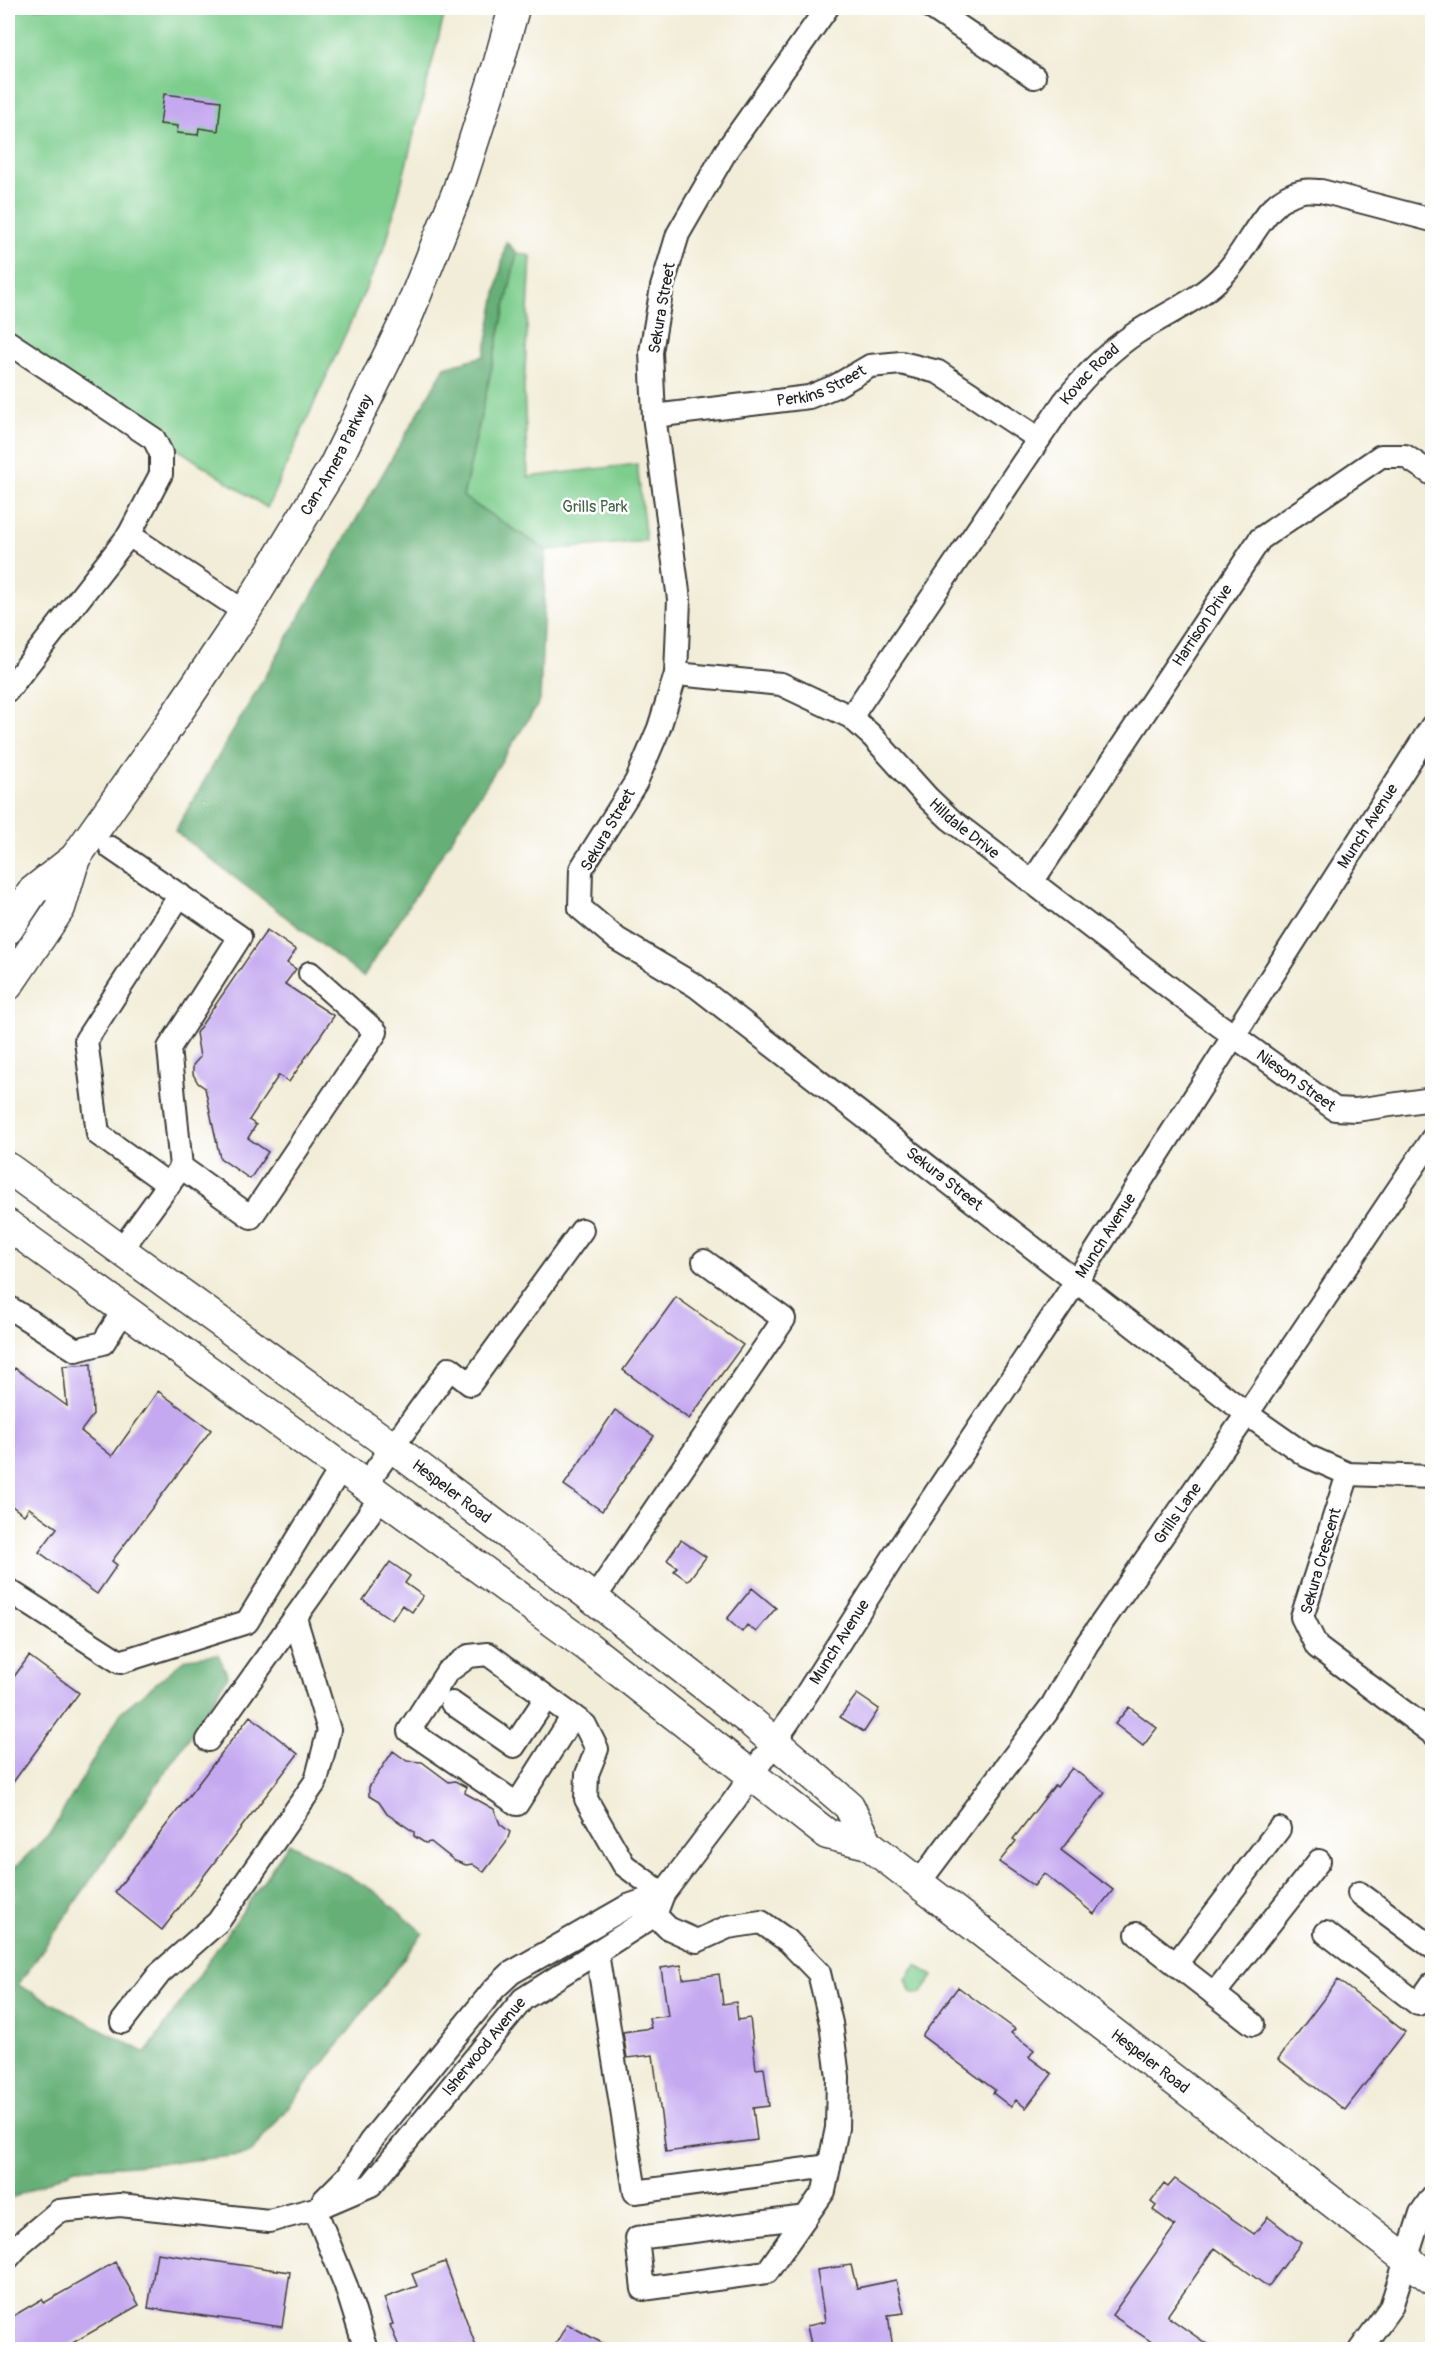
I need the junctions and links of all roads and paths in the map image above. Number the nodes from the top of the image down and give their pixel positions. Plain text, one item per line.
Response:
1 (514, 8) edge
2 (827, 8) edge
3 (932, 8) edge
4 (1034, 77) dead end
5 (1432, 220) edge
6 (8, 342) edge
7 (654, 416) junction
8 (1039, 439) junction
9 (1432, 474) edge
10 (129, 535) junction
11 (245, 612) junction
12 (676, 674) junction
13 (8, 690) edge
14 (851, 717) junction
15 (1432, 726) edge
16 (111, 848) dead end
17 (75, 858) junction
18 (1032, 882) junction
19 (180, 895) junction
20 (8, 929) edge
21 (310, 973) dead end
22 (8, 985) edge
23 (1235, 1037) junction
24 (1432, 1099) edge
25 (1432, 1139) edge
26 (8, 1168) edge
27 (175, 1176) junction
28 (8, 1225) edge
29 (582, 1230) dead end
30 (121, 1250) junction
31 (704, 1261) dead end
32 (1076, 1282) junction
33 (8, 1307) edge
34 (124, 1310) junction
35 (1247, 1414) junction
36 (391, 1446) junction
37 (341, 1468) junction
38 (1348, 1474) junction
39 (1432, 1478) edge
40 (373, 1491) junction
41 (9, 1594) edge
42 (594, 1599) junction
43 (295, 1618) junction
44 (546, 1698) junction
45 (452, 1703) dead end
46 (573, 1716) junction
47 (1432, 1733) edge
48 (208, 1740) dead end
49 (774, 1742) junction
50 (752, 1776) junction
51 (1279, 1830) dead end
52 (868, 1844) junction
53 (1319, 1861) dead end
54 (918, 1884) junction
55 (1359, 1893) dead end
56 (659, 1905) junction
57 (1326, 1933) dead end
58 (1137, 1934) dead end
59 (1432, 1947) edge
60 (597, 1953) junction
61 (1176, 1964) junction
62 (1432, 1984) edge
63 (1214, 1994) junction
64 (122, 2022) dead end
65 (1253, 2024) dead end
66 (829, 2166) junction
67 (1432, 2197) edge
68 (315, 2210) junction
69 (806, 2217) junction
70 (8, 2258) edge
71 (1407, 2259) junction
72 (1432, 2279) edge
73 (366, 2349) edge
74 (1360, 2349) edge

1 - 11 main road, Can-Amera Parkway
2 - 7 street, Sekura Street
3 - 4 street
5 - 8 street, Kovac Road
6 - 10 street
7 - 8 street, Perkins Street
7 - 12 street, Sekura Street
8 - 14 street, Kovac Road
9 - 18 street, Harrison Drive
10 - 11 street
10 - 13 street
11 - 17 main road, Can-Amera Parkway
12 - 14 street, Hilldale Drive
12 - 32 street, Sekura Street
14 - 18 street, Hilldale Drive
15 - 23 street, Munch Avenue
16 - 19 street
17 - 20 main road, Can-Amera Parkway
17 - 22 main road, Can-Amera Parkway
18 - 23 street, Hilldale Drive
19 - 27 street
19 - 27 street
21 - 27 street
23 - 24 street, Nieson Street
23 - 32 street, Munch Avenue
25 - 35 street, Grills Lane
26 - 30 main road, Hespeler Road
27 - 30 street
28 - 34 main road, Hespeler Road
29 - 36 street
30 - 36 main road, Hespeler Road
31 - 42 street
32 - 35 street, Sekura Street
32 - 49 street, Munch Avenue
33 - 34 street
34 - 37 main road, Hespeler Road
35 - 38 street
35 - 54 street, Grills Lane
36 - 40 street
36 - 42 main road, Hespeler Road
37 - 40 main road, Hespeler Road
37 - 41 street
38 - 39 street
38 - 47 street, Sekura Crescent
40 - 43 street
40 - 50 main road, Hespeler Road
42 - 49 main road, Hespeler Road
43 - 48 street
43 - 64 street
44 - 45 street
44 - 46 street
44 - 46 street
46 - 56 street
49 - 50 street, Isherwood Avenue
49 - 52 main road, Hespeler Road
50 - 52 main road, Hespeler Road
50 - 56 street, Isherwood Avenue
51 - 61 street
52 - 54 main road, Hespeler Road
53 - 63 street
54 - 71 main road, Hespeler Road
55 - 59 street
56 - 60 street, Isherwood Avenue
56 - 66 street
56 - 68 street, Isherwood Avenue
57 - 62 street
58 - 61 street
60 - 66 street
60 - 68 street, Isherwood Avenue
61 - 63 street
63 - 65 street
66 - 69 street
67 - 71 street
68 - 70 street, Isherwood Avenue
68 - 73 street
69 - 69 street
71 - 72 main road, Hespeler Road
71 - 74 street

